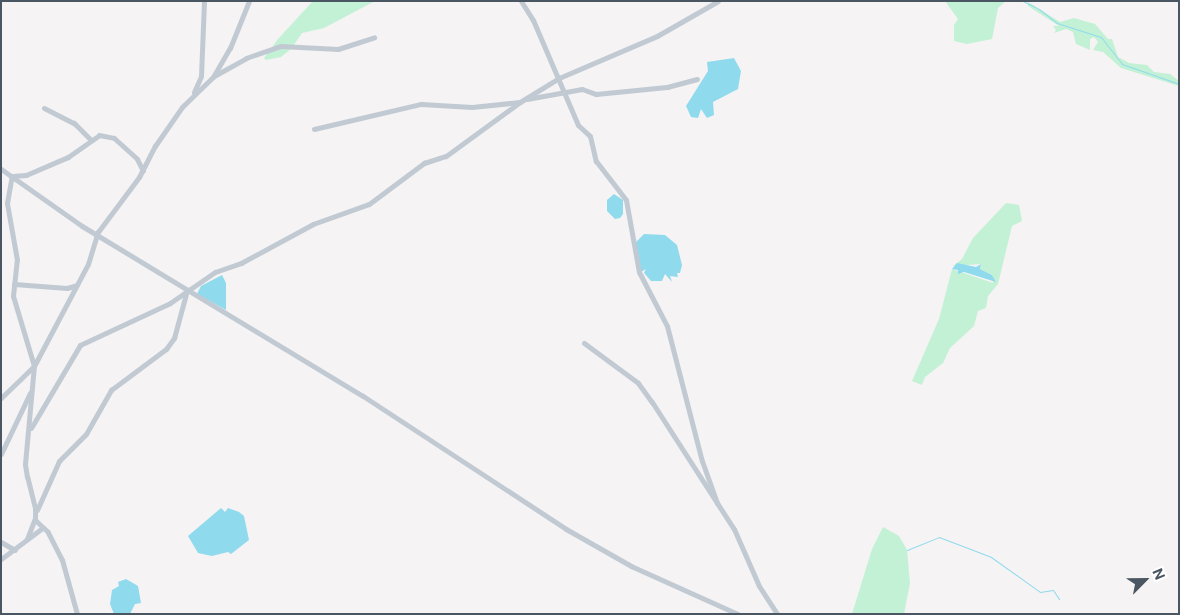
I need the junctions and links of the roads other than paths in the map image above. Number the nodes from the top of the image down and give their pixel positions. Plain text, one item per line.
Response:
1 (204, 1) edge
2 (249, 1) edge
3 (521, 1) edge
4 (718, 1) edge
5 (374, 36) dead end
6 (213, 77) junction
7 (559, 78) junction
8 (697, 79) dead end
9 (565, 92) junction
10 (192, 96) junction
11 (526, 99) junction
12 (520, 102) junction
13 (44, 108) dead end
14 (507, 111) junction
15 (510, 118) dead end
16 (314, 129) dead end
17 (91, 140) junction
18 (1, 169) edge
19 (143, 171) junction
20 (12, 176) junction
21 (98, 232) junction
22 (14, 284) junction
23 (77, 285) junction
24 (187, 290) junction
25 (584, 343) dead end
26 (34, 366) junction
27 (31, 389) junction
28 (1, 398) edge
29 (29, 431) junction
30 (1, 454) edge
31 (717, 503) junction
32 (35, 520) junction
33 (41, 529) junction
34 (27, 539) junction
35 (1, 542) edge
36 (15, 550) junction
37 (1, 559) edge
38 (77, 614) edge
39 (738, 614) edge
40 (777, 614) edge

1 - 10 street
2 - 6 street
3 - 7 street
4 - 7 street
5 - 6 street
6 - 10 street
7 - 9 street
7 - 11 street
8 - 9 street
9 - 11 street
9 - 31 street
10 - 19 street
11 - 12 street
12 - 14 street
12 - 16 street
13 - 17 street
14 - 15 street
14 - 24 street
17 - 19 street
17 - 20 street
18 - 20 street
19 - 21 street
20 - 21 street
20 - 22 street
21 - 23 street
21 - 24 street
22 - 23 street
22 - 26 street
23 - 26 street
24 - 29 street
24 - 32 street
24 - 39 street
25 - 31 street
26 - 27 street
26 - 28 street
27 - 29 street
27 - 30 street
29 - 32 street
31 - 40 street
32 - 33 street
32 - 34 street
33 - 34 street
33 - 38 street
34 - 36 street
35 - 36 street
36 - 37 street

